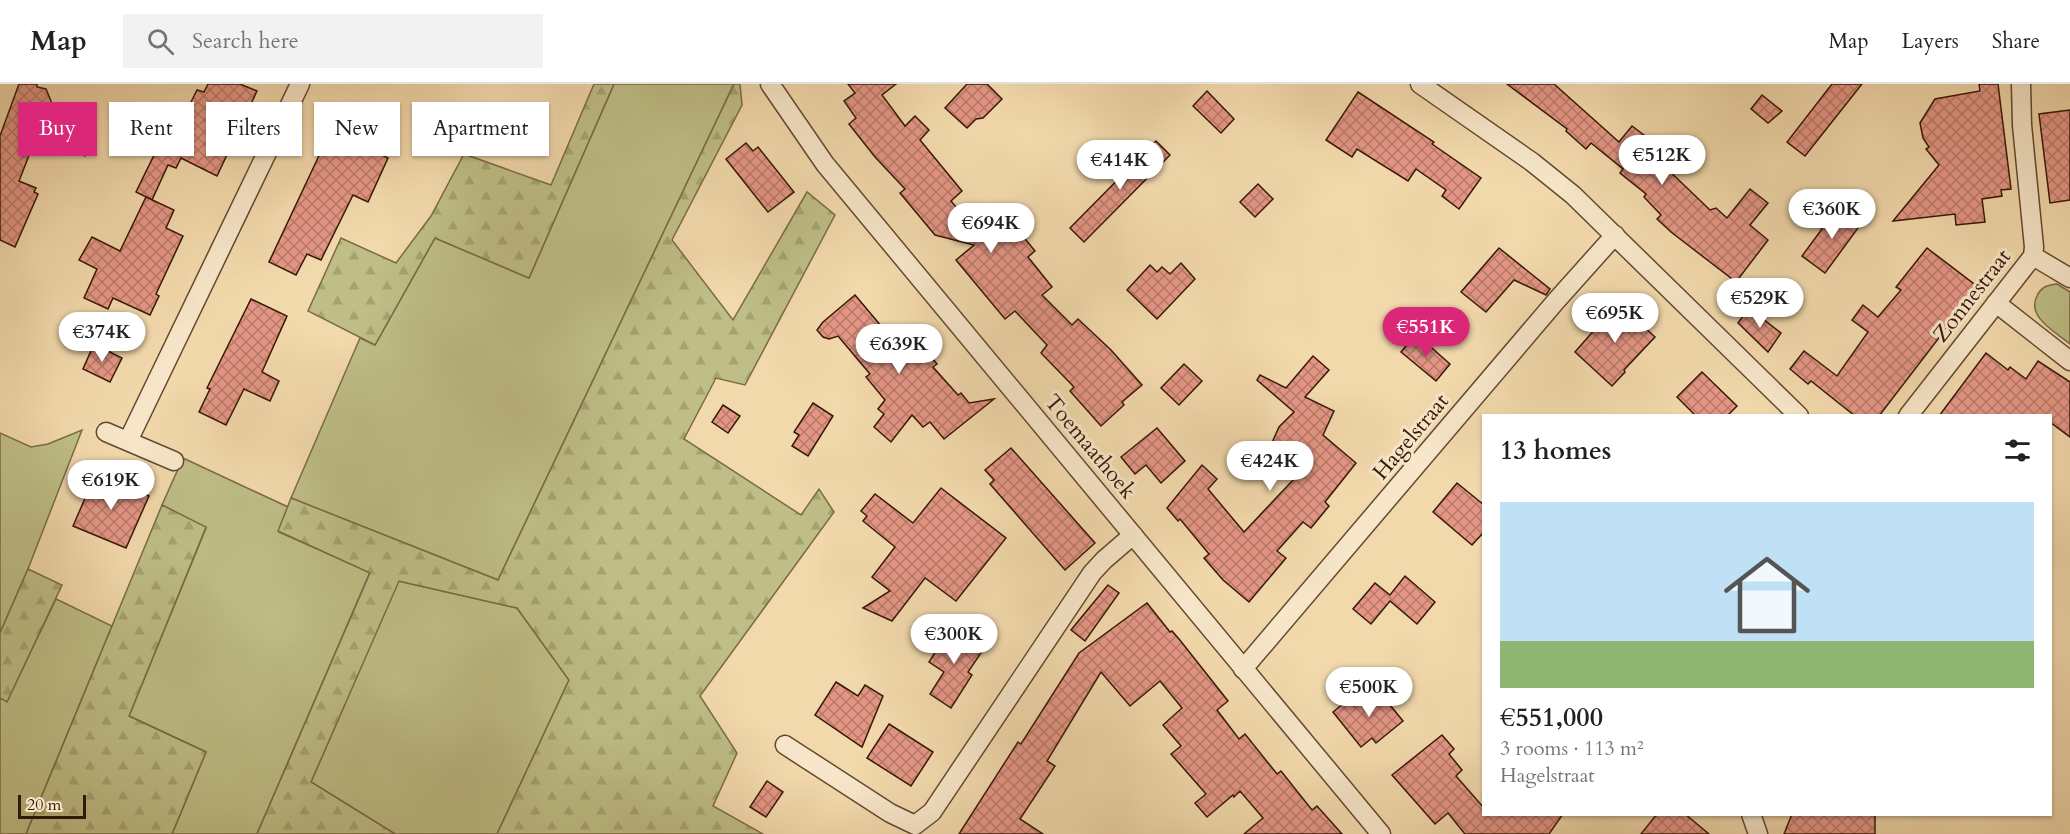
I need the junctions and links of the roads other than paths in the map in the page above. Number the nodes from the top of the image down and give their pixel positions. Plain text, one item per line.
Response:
1 (300, 84) edge
2 (770, 84) edge
3 (1420, 84) edge
4 (2021, 84) edge
5 (1615, 235) junction
6 (2033, 256) junction
7 (2070, 278) edge
8 (1996, 303) junction
9 (2070, 360) edge
10 (1797, 414) edge
11 (1910, 414) edge
12 (106, 432) dead end
13 (128, 441) junction
14 (174, 460) dead end
15 (1133, 535) junction
16 (1244, 669) junction
17 (785, 744) dead end
18 (1752, 816) edge
19 (1381, 834) edge
20 (1758, 834) edge

1 - 13 street
2 - 15 street, Toemaathoek
3 - 5 street
4 - 6 street, Zonnestraat
5 - 10 street
5 - 16 street, Hagelstraat
6 - 7 street
6 - 8 street, Zonnestraat
8 - 9 street
8 - 11 street, Zonnestraat
12 - 13 street
13 - 14 street
15 - 16 street, Toemaathoek
15 - 17 street
16 - 19 street, Toemaathoek
18 - 20 street

